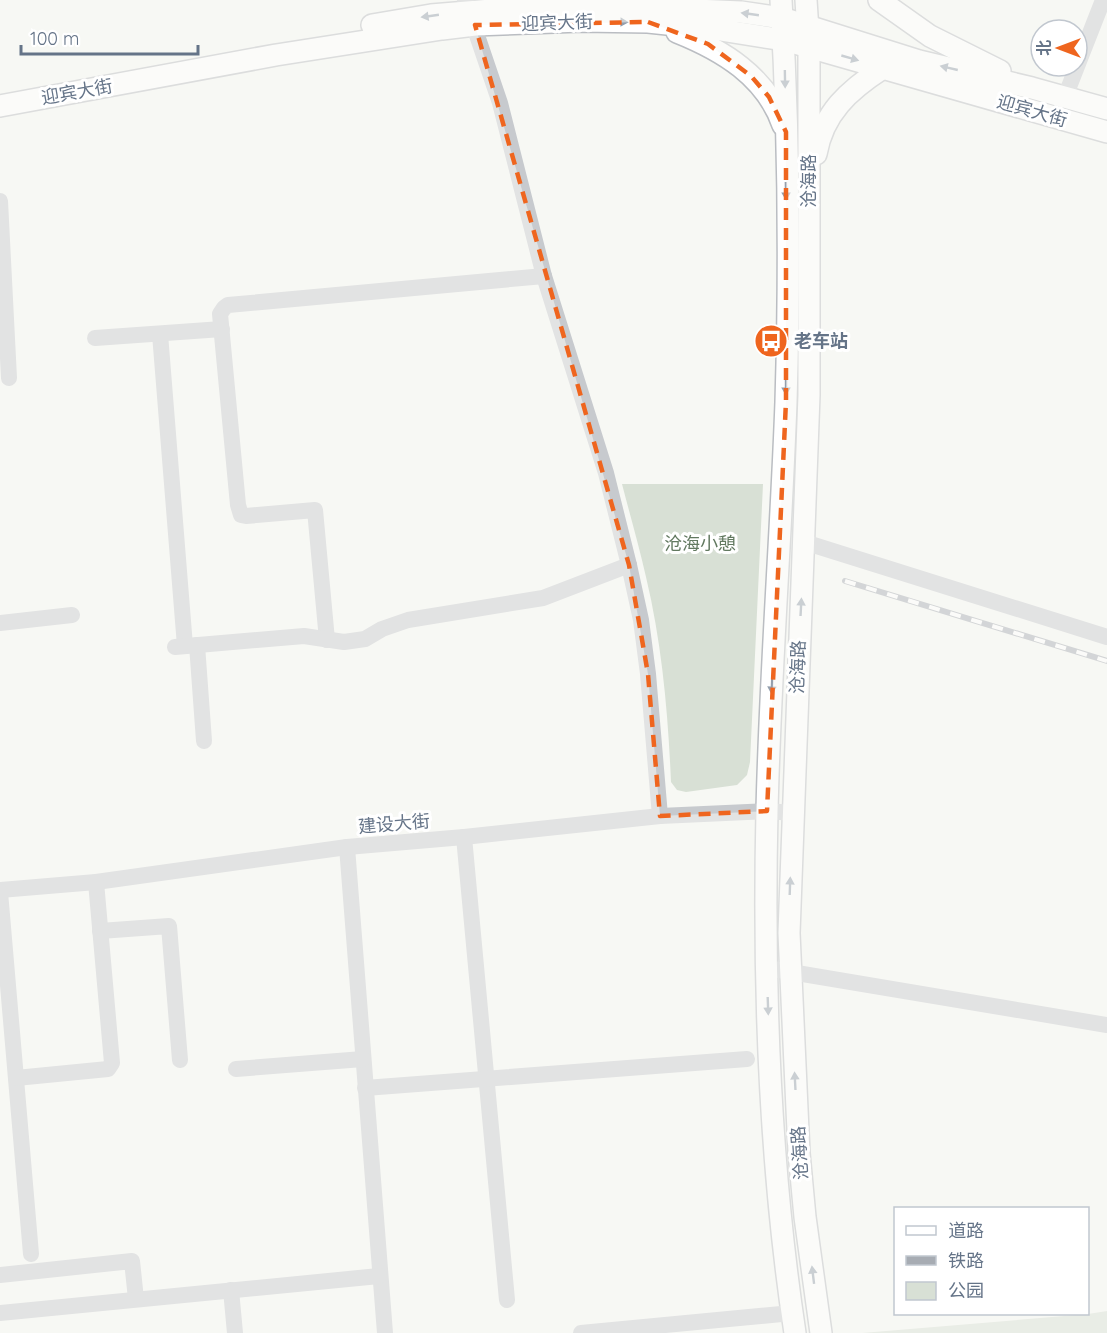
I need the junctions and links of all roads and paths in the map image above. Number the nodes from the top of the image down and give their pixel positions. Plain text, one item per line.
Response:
1 (669, 0) edge
2 (806, 0) edge
3 (879, 0) edge
4 (1103, 0) edge
5 (781, 9) edge
6 (470, 12) edge
7 (649, 15) junction
8 (808, 36) junction
9 (784, 40) junction
10 (883, 68) junction
11 (1032, 88) junction
12 (0, 93) edge
13 (1065, 97) junction
14 (0, 106) edge
15 (1107, 109) edge
16 (786, 132) junction
17 (1107, 132) edge
18 (809, 187) junction
19 (0, 201) edge
20 (544, 276) junction
21 (222, 329) junction
22 (160, 334) junction
23 (95, 338) dead end
24 (9, 378) dead end
25 (804, 542) junction
26 (629, 565) junction
27 (72, 615) dead end
28 (0, 623) edge
29 (1107, 638) edge
30 (327, 640) junction
31 (186, 646) junction
32 (204, 741) dead end
33 (767, 811) junction
34 (793, 813) junction
35 (660, 816) junction
36 (464, 837) junction
37 (346, 847) junction
38 (96, 882) junction
39 (0, 891) edge
40 (100, 931) junction
41 (767, 968) junction
42 (790, 971) junction
43 (1107, 1025) edge
44 (363, 1059) junction
45 (747, 1059) dead end
46 (180, 1060) dead end
47 (236, 1069) dead end
48 (16, 1078) junction
49 (487, 1080) junction
50 (365, 1088) junction
51 (31, 1254) dead end
52 (0, 1275) edge
53 (379, 1276) junction
54 (231, 1290) junction
55 (136, 1299) junction
56 (507, 1300) dead end
57 (0, 1312) edge
58 (793, 1323) edge
59 (236, 1333) edge
60 (385, 1333) edge
61 (581, 1333) edge
62 (821, 1333) edge

1 - 7 main road
2 - 8 main road, 沧海路
3 - 11 main road
4 - 13 street
5 -> 7 main road, 迎宾大街
5 - 8 main road, 迎宾大街
5 - 9 main road, 沧海路
6 - 7 main road, 迎宾大街
6 -> 12 main road, 迎宾大街
6 - 14 main road, 迎宾大街
6 - 20 street
7 - 9 main road, 迎宾大街
7 - 16 main road
8 - 9 main road, 迎宾大街
8 -> 10 main road, 迎宾大街
11 -> 8 main road, 迎宾大街
8 - 18 main road, 沧海路
9 -> 16 main road, 沧海路
10 - 17 main road, 迎宾大街
10 - 18 main road
11 - 13 main road, 迎宾大街
13 - 15 main road, 迎宾大街
16 -> 33 main road, 沧海路
18 - 25 main road, 沧海路
19 - 24 street
20 - 21 street
20 - 26 street
21 - 22 street
21 - 30 street
22 - 23 street
22 - 31 street
25 - 29 street
34 -> 25 main road, 沧海路
26 - 30 street
26 - 35 street
27 - 28 street
30 - 31 street
31 - 32 street
33 - 34 street, 建设大街
33 - 35 street, 建设大街
33 - 41 main road, 沧海路
42 -> 34 main road, 沧海路
35 - 36 street, 建设大街
36 - 37 street, 建设大街
36 - 49 street
37 - 38 street, 建设大街
37 - 44 street
38 - 39 street, 建设大街
38 - 40 street
39 - 48 street
40 - 46 street
40 - 48 street
41 - 42 street
41 -> 58 main road, 沧海路
42 - 43 street
62 -> 42 main road, 沧海路
44 - 47 street
44 - 50 street
45 - 49 street
48 - 51 street
49 - 50 street
49 - 56 street
50 - 53 street
52 - 55 street
53 - 54 street
53 - 60 street
54 - 55 street
54 - 59 street
55 - 57 street
58 - 61 street

